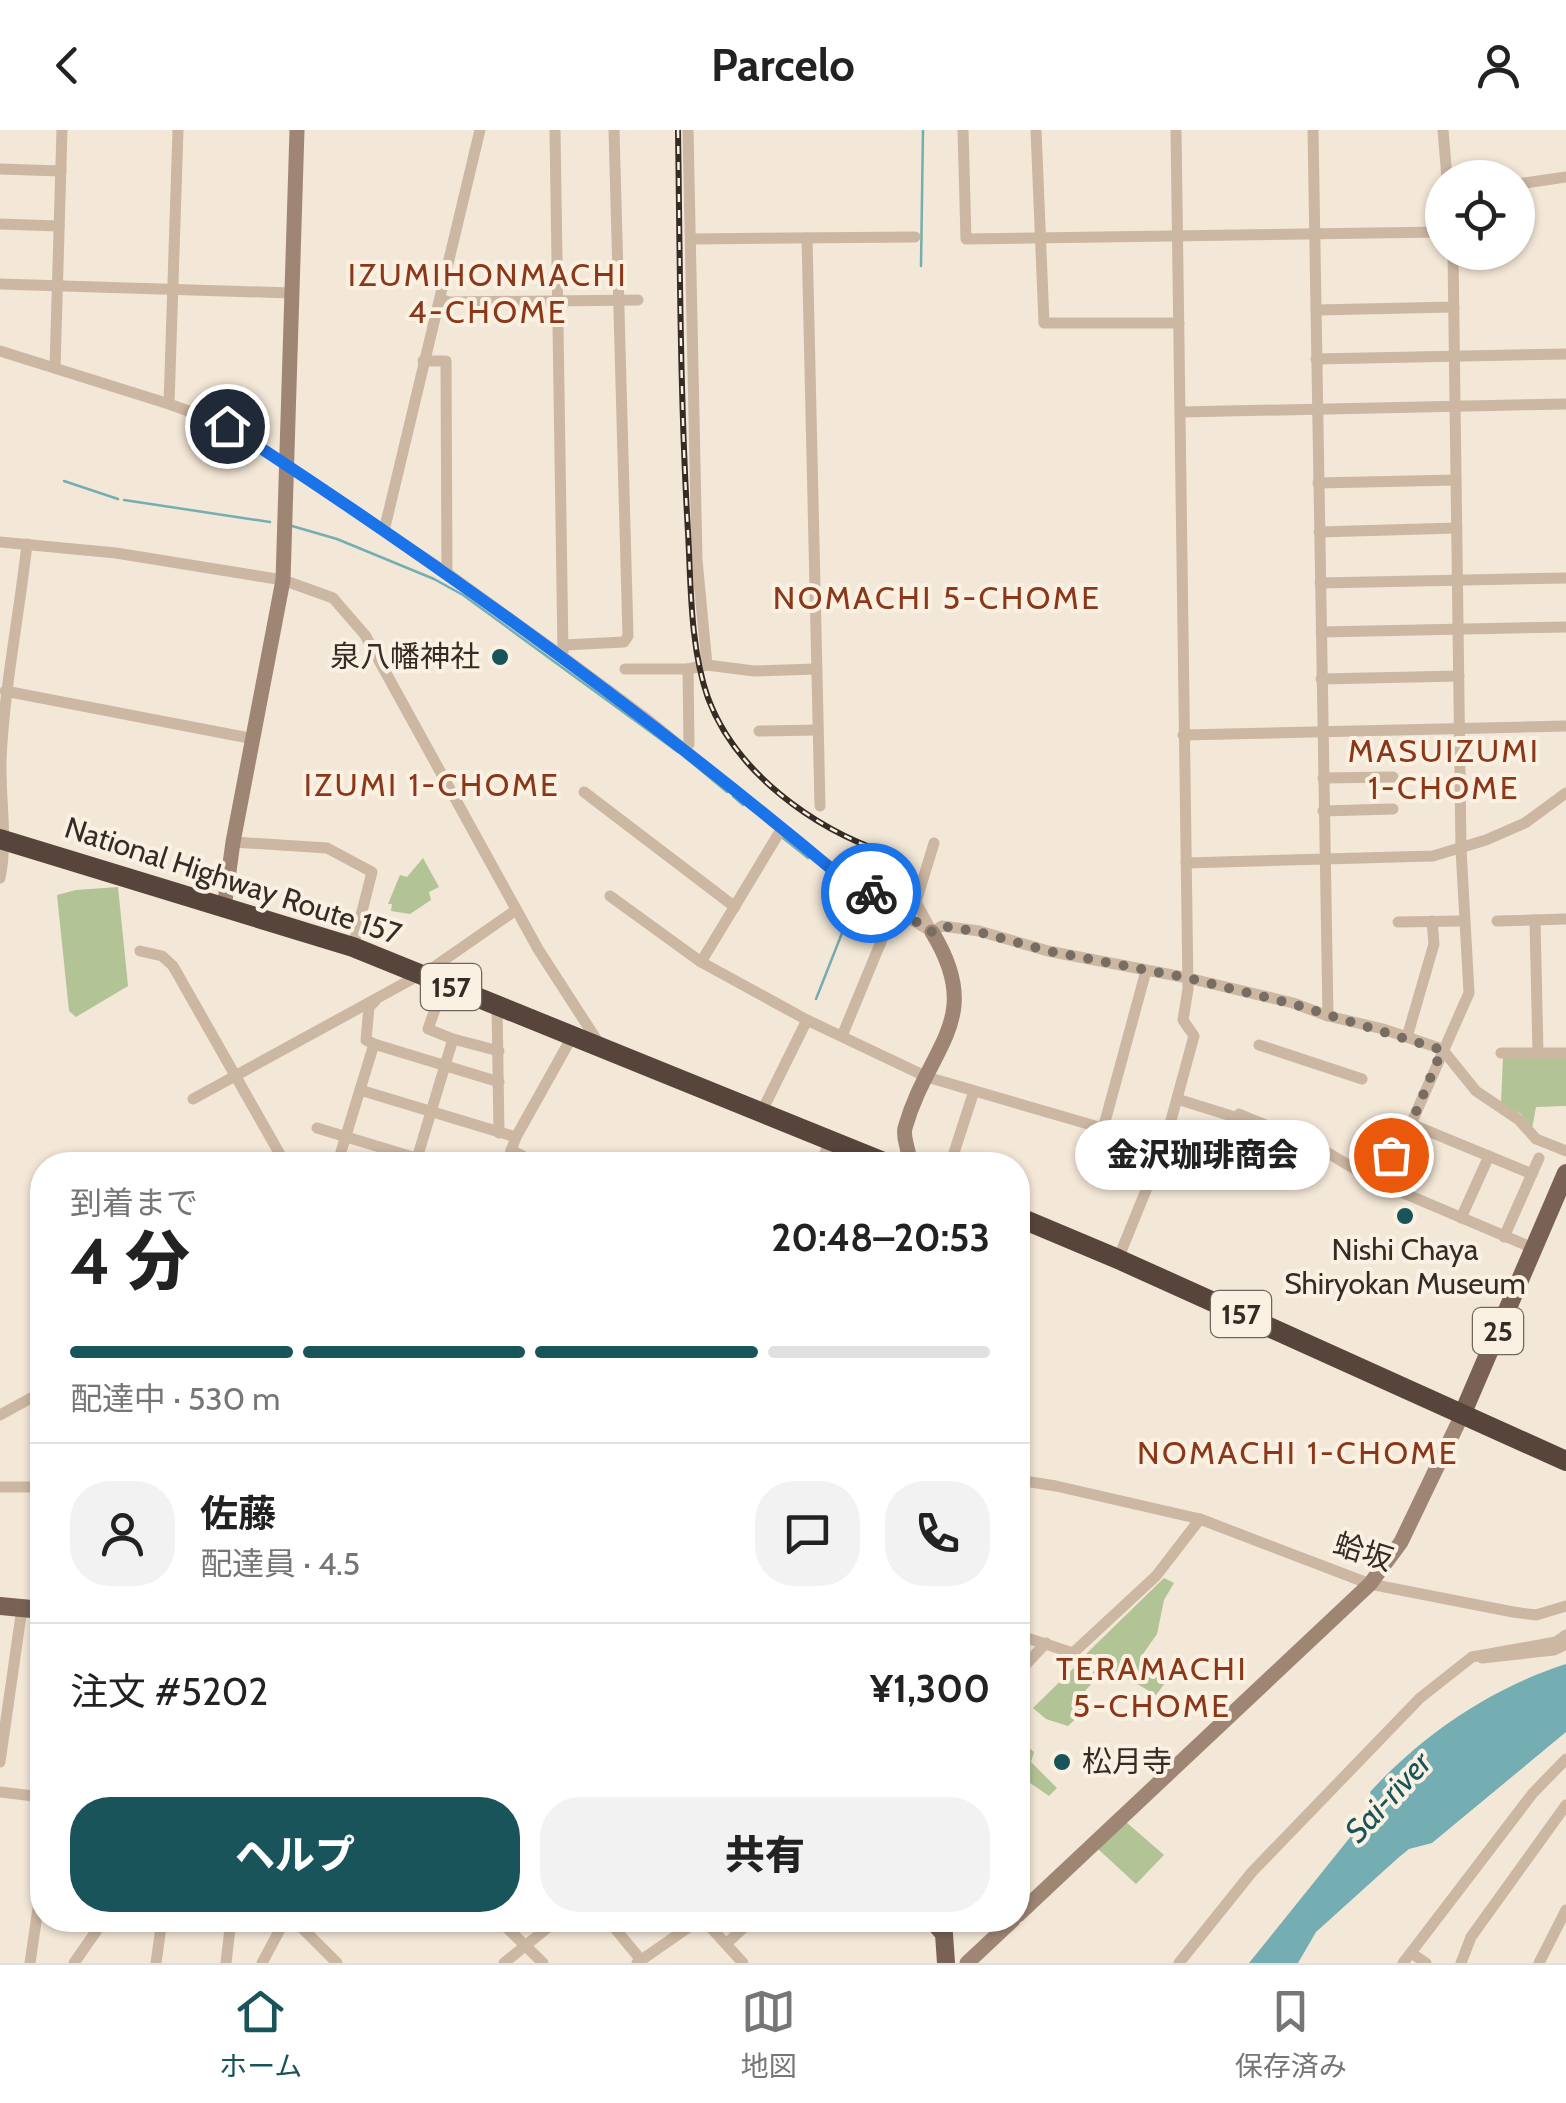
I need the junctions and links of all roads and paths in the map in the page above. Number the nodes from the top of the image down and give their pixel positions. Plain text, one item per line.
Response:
1 (62, 130) edge
2 (178, 130) edge
3 (298, 130) edge
4 (480, 130) edge
5 (555, 130) edge
6 (614, 130) edge
7 (688, 130) edge
8 (964, 130) edge
9 (1036, 130) edge
10 (1176, 130) edge
11 (1313, 130) edge
12 (1443, 130) edge
13 (1446, 160) edge
14 (0, 169) edge
15 (61, 171) junction
16 (1566, 177) edge
17 (1535, 182) edge
18 (0, 224) edge
19 (59, 226) junction
20 (1425, 232) edge
21 (1314, 234) junction
22 (1178, 236) junction
23 (915, 237) dead end
24 (691, 238) junction
25 (806, 238) junction
26 (1039, 238) junction
27 (1453, 270) edge
28 (0, 284) edge
29 (57, 286) junction
30 (173, 290) junction
31 (292, 292) junction
32 (440, 298) junction
33 (558, 300) junction
34 (620, 300) junction
35 (638, 300) dead end
36 (1454, 307) junction
37 (1316, 310) junction
38 (1180, 323) junction
39 (0, 351) edge
40 (1566, 354) edge
41 (1454, 357) junction
42 (1316, 359) junction
43 (423, 361) junction
44 (55, 368) junction
45 (168, 404) junction
46 (1566, 404) edge
47 (1455, 406) junction
48 (1317, 409) junction
49 (1181, 412) junction
50 (289, 466) junction
51 (1456, 480) junction
52 (1318, 483) junction
53 (1457, 528) junction
54 (384, 531) junction
55 (1319, 532) junction
56 (0, 542) edge
57 (27, 544) junction
58 (447, 573) junction
59 (1566, 578) edge
60 (283, 580) junction
61 (1457, 580) junction
62 (1320, 583) junction
63 (1566, 628) edge
64 (1458, 629) junction
65 (1320, 632) junction
66 (563, 650) junction
67 (707, 665) junction
68 (688, 668) junction
69 (625, 669) dead end
70 (816, 669) junction
71 (1459, 676) junction
72 (1321, 680) junction
73 (5, 691) junction
74 (1566, 726) edge
75 (1460, 728) junction
76 (818, 730) junction
77 (759, 731) dead end
78 (1322, 731) junction
79 (1183, 735) junction
80 (254, 739) junction
81 (684, 750) junction
82 (1392, 777) dead end
83 (1323, 778) junction
84 (584, 792) dead end
85 (1566, 794) edge
86 (820, 806) dead end
87 (1393, 809) dead end
88 (1324, 811) junction
89 (782, 828) junction
90 (1, 839) edge
91 (233, 842) junction
92 (934, 843) dead end
93 (1461, 849) junction
94 (1324, 859) junction
95 (1186, 863) junction
96 (0, 878) edge
97 (610, 896) dead end
98 (735, 907) junction
99 (224, 908) junction
100 (896, 908) junction
101 (516, 910) junction
102 (1566, 918) edge
103 (1463, 920) junction
104 (1535, 920) junction
105 (1432, 921) junction
106 (1497, 921) dead end
107 (1398, 922) dead end
108 (932, 932) junction
109 (353, 948) junction
110 (140, 951) dead end
111 (702, 962) junction
112 (1146, 971) junction
113 (420, 973) junction
114 (1188, 978) junction
115 (444, 984) junction
116 (386, 992) junction
117 (497, 1006) junction
118 (1328, 1016) junction
119 (807, 1020) junction
120 (573, 1035) junction
121 (842, 1036) junction
122 (1408, 1038) junction
123 (453, 1039) junction
124 (374, 1044) junction
125 (600, 1045) junction
126 (1260, 1045) dead end
127 (1442, 1050) junction
128 (499, 1052) junction
129 (1500, 1052) dead end
130 (1538, 1053) junction
131 (1566, 1053) edge
132 (446, 1065) junction
133 (235, 1076) junction
134 (927, 1077) junction
135 (1362, 1079) dead end
136 (499, 1082) junction
137 (360, 1090) junction
138 (974, 1092) junction
139 (1177, 1099) junction
140 (194, 1100) dead end
141 (432, 1112) junction
142 (760, 1114) junction
143 (1411, 1124) junction
144 (318, 1128) dead end
145 (1103, 1129) junction
146 (499, 1133) junction
147 (346, 1136) junction
148 (830, 1142) junction
149 (513, 1143) junction
150 (1164, 1146) junction
151 (1566, 1151) edge
152 (279, 1152) edge
153 (342, 1152) edge
154 (389, 1152) edge
155 (419, 1152) edge
156 (510, 1152) edge
157 (524, 1152) edge
158 (826, 1152) edge
159 (857, 1152) edge
160 (909, 1152) edge
161 (954, 1152) edge
162 (1488, 1156) junction
163 (1539, 1158) dead end
164 (1532, 1174) junction
165 (1566, 1174) edge
166 (1375, 1181) junction
167 (1461, 1218) junction
168 (1030, 1222) edge
169 (1504, 1237) junction
170 (1533, 1248) junction
171 (1118, 1258) junction
172 (30, 1399) edge
173 (0, 1415) edge
174 (1462, 1415) junction
175 (1566, 1461) edge
176 (1030, 1482) edge
177 (30, 1487) edge
178 (0, 1488) edge
179 (1200, 1520) junction
180 (1370, 1584) junction
181 (0, 1606) edge
182 (1566, 1606) edge
183 (22, 1608) junction
184 (30, 1609) edge
185 (1566, 1636) edge
186 (1030, 1638) edge
187 (1046, 1643) junction
188 (1566, 1644) edge
189 (1472, 1657) junction
190 (1030, 1660) edge
191 (1566, 1760) edge
192 (0, 1762) edge
193 (0, 1792) edge
194 (30, 1796) edge
195 (1566, 1805) edge
196 (1030, 1899) edge
197 (1566, 1910) edge
198 (34, 1932) edge
199 (97, 1932) edge
200 (160, 1932) edge
201 (230, 1932) edge
202 (279, 1932) edge
203 (306, 1932) edge
204 (511, 1932) edge
205 (541, 1932) edge
206 (617, 1932) edge
207 (684, 1932) edge
208 (714, 1932) edge
209 (739, 1932) edge
210 (942, 1932) edge
211 (997, 1932) edge
212 (726, 1944) junction
213 (524, 1945) junction
214 (1407, 1958) edge
215 (639, 1962) edge
216 (30, 1963) edge
217 (74, 1963) edge
218 (156, 1963) edge
219 (226, 1963) edge
220 (262, 1963) edge
221 (337, 1963) edge
222 (504, 1963) edge
223 (542, 1963) edge
224 (743, 1963) edge
225 (946, 1963) edge
226 (968, 1963) edge
227 (1179, 1963) edge
228 (1426, 1963) edge
229 (1460, 1963) edge
230 (1539, 1963) edge

1 - 15 street
2 - 30 street
3 - 31 street
4 - 32 street
5 - 33 street
6 - 34 street
7 - 24 street
8 - 26 street
9 - 26 street
10 - 22 street
11 - 21 street
12 - 13 street
14 - 15 street
15 - 19 street
16 - 17 street
18 - 19 street
19 - 29 street
20 - 21 street
21 - 22 street
21 - 37 street
22 - 26 street
22 - 38 street
23 - 25 street
24 - 25 street
24 - 67 street
25 - 70 street
26 - 38 street
27 - 36 street
28 - 29 street
29 - 30 street
29 - 44 street
30 - 31 street
30 - 45 street
31 - 50 street
32 - 33 street
32 - 43 street
33 - 34 street
33 - 66 street
34 - 35 street
34 - 66 street
36 - 37 street
36 - 41 street
37 - 42 street
38 - 49 street
39 - 44 street
40 - 41 street
41 - 42 street
41 - 47 street
42 - 48 street
43 - 54 street
43 - 58 street
44 - 45 street
45 - 50 street
46 - 47 street
47 - 48 street
47 - 51 street
48 - 49 street
48 - 52 street
49 - 79 street
50 - 54 street
50 - 60 street
51 - 52 street
51 - 53 street
52 - 55 street
53 - 55 street
53 - 61 street
54 - 58 street
55 - 62 street
56 - 57 street
57 - 60 street
57 - 73 street
58 - 66 street
59 - 61 street
60 - 80 street
60 - 101 street
61 - 62 street
61 - 64 street
62 - 65 street
63 - 64 street
64 - 65 street
64 - 71 street
65 - 72 street
66 - 81 street
67 - 68 street
67 - 70 street
68 - 69 street
68 - 81 street
70 - 76 street
71 - 72 street
71 - 75 street
72 - 78 street
73 - 80 street
73 - 90 street
74 - 75 street
75 - 78 street
75 - 93 street
76 - 77 street
76 - 86 street
78 - 79 street
78 - 83 street
79 - 95 street
80 - 91 street
81 - 89 street
82 - 83 street
83 - 88 street
84 - 98 street
85 - 93 street
87 - 88 street
88 - 94 street
89 - 98 street
89 - 100 street
90 - 96 street
90 - 99 highway, National Highway Route 157 / 157
91 - 99 street
91 - 109 street
92 - 108 street
93 - 94 street
93 - 103 street
94 - 95 street
94 - 118 street
95 - 114 street
97 - 111 street
98 - 111 street
99 - 109 highway, National Highway Route 157 / 157
100 - 108 street
100 - 121 street
101 - 113 street
101 - 125 street
102 - 104 street
103 - 105 street
103 - 127 street
104 - 106 street
104 - 130 street
105 - 107 street
105 - 122 street
108 - 112 street
108 - 134 street
109 - 113 highway, National Highway Route 157 / 157
110 - 133 street
111 - 119 street
112 - 114 street
112 - 145 street
113 - 115 highway, National Highway Route 157 / 157
113 - 116 street
114 - 118 street
114 - 139 street
115 - 117 highway, National Highway Route 157 / 157
115 - 123 street
116 - 124 street
116 - 133 street
117 - 120 highway, National Highway Route 157 / 157
117 - 128 street
118 - 122 street
119 - 121 street
119 - 142 street
120 - 125 highway, National Highway Route 157 / 157
120 - 149 street
121 - 134 street
122 - 127 street
123 - 128 street
123 - 132 street
124 - 132 street
124 - 137 street
125 - 142 highway, National Highway Route 157 / 157
126 - 135 street
127 - 143 street
127 - 151 street
128 - 136 street
129 - 130 street
130 - 131 street
132 - 136 street
132 - 141 street
133 - 140 street
133 - 152 street
134 - 138 street
134 - 160 street
136 - 146 street
137 - 141 street
137 - 147 street
138 - 145 street
138 - 161 street
139 - 150 street
139 - 166 street
141 - 146 street
141 - 155 street
142 - 148 highway, National Highway Route 157 / 157
143 - 162 street
143 - 166 street
144 - 147 street
145 - 150 street
146 - 149 street
147 - 153 street
147 - 154 street
148 - 158 street
148 - 159 highway, National Highway Route 157 / 157
149 - 156 street
149 - 157 street
150 - 171 street
162 - 164 street
162 - 167 street
163 - 164 street
164 - 169 street
165 - 170 main road, 25
166 - 167 street
167 - 169 street
168 - 171 highway, 157
169 - 170 street
170 - 174 main road, 25
171 - 174 highway, 157
172 - 173 street
174 - 175 highway, 157
174 - 180 street
176 - 179 street, 蛤坂
177 - 178 street
179 - 180 street, 蛤坂
179 - 187 street
180 - 182 street, 蛤坂
180 - 196 street
181 - 183 main road
183 - 184 main road
183 - 192 street
185 - 189 street
186 - 187 street
187 - 190 street
188 - 189 street
189 - 227 street
191 - 214 street
193 - 194 street
195 - 229 street
197 - 230 street
198 - 216 street
199 - 217 street
200 - 218 street
201 - 219 street
202 - 220 street
203 - 221 street
204 - 213 street
205 - 213 street
206 - 215 street
207 - 215 street
208 - 212 street
209 - 212 street
210 - 225 main road
211 - 226 street
212 - 224 street
213 - 222 street
213 - 223 street
214 - 228 street

